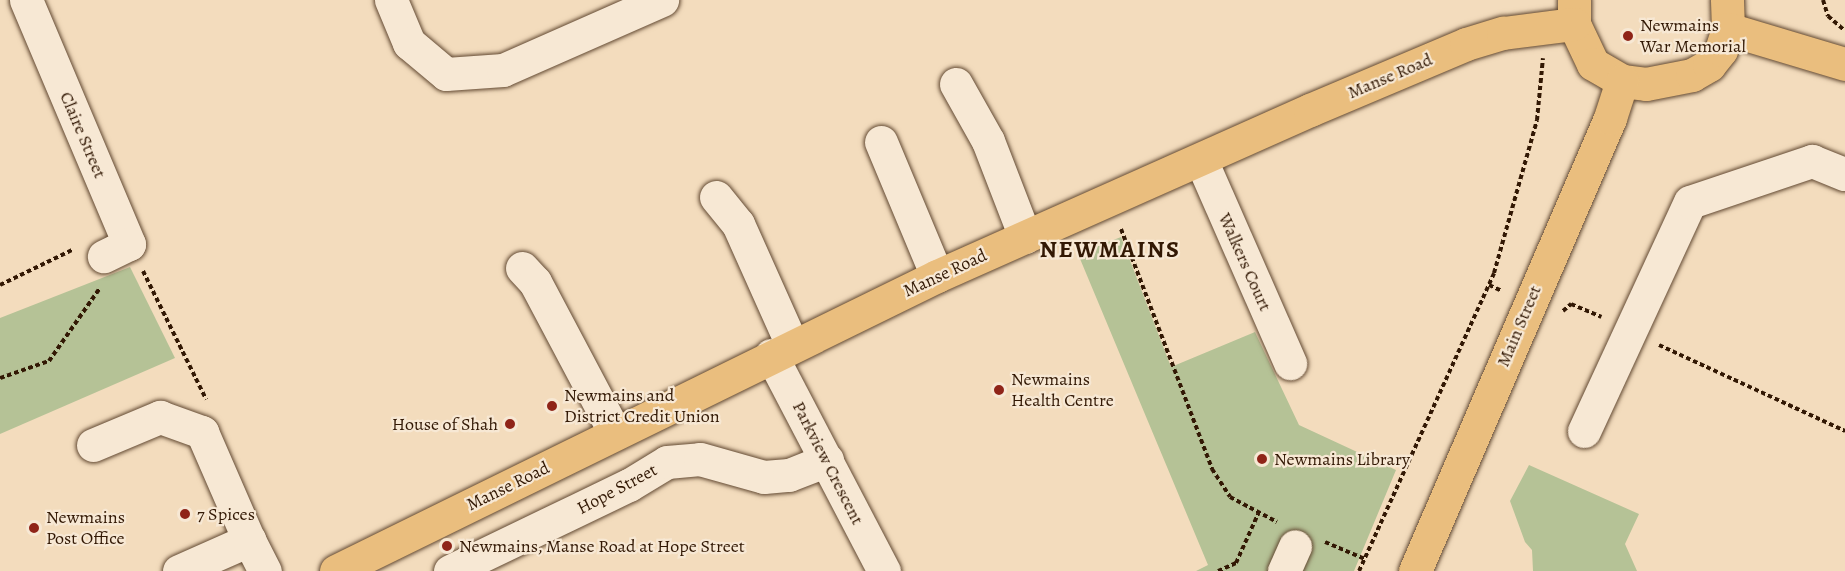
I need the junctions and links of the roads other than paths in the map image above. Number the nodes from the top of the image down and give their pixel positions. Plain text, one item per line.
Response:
1 (26, 0) edge
2 (391, 0) edge
3 (662, 0) edge
4 (1728, 14) edge
5 (1565, 17) edge
6 (1845, 64) edge
7 (1622, 81) junction
8 (956, 84) dead end
9 (881, 142) dead end
10 (1201, 160) junction
11 (1845, 174) edge
12 (716, 196) dead end
13 (1025, 237) junction
14 (118, 242) road end
15 (522, 268) dead end
16 (937, 276) junction
17 (782, 350) junction
18 (1290, 363) dead end
19 (1584, 431) dead end
20 (615, 433) junction
21 (93, 445) dead end
22 (827, 460) junction
23 (249, 540) junction
24 (179, 571) edge
25 (265, 571) edge
26 (336, 571) edge
27 (450, 571) edge
28 (884, 571) edge
29 (1415, 571) edge

1 - 14 street, Claire Street
2 - 3 street
4 - 6 main road
4 - 7 main road
5 - 7 main road
5 - 10 main road, Manse Road
7 - 29 main road, Main Street
8 - 13 street
9 - 16 street
10 - 13 main road, Manse Road
10 - 18 street, Walkers Court
11 - 19 street
12 - 17 street, Parkview Crescent
13 - 16 main road, Manse Road
15 - 20 street
16 - 17 main road, Manse Road
17 - 20 main road, Manse Road
17 - 22 street, Parkview Crescent
20 - 26 main road, Manse Road
21 - 23 street
22 - 27 street, Hope Street
22 - 28 street, Parkview Crescent
23 - 24 street
23 - 25 street

